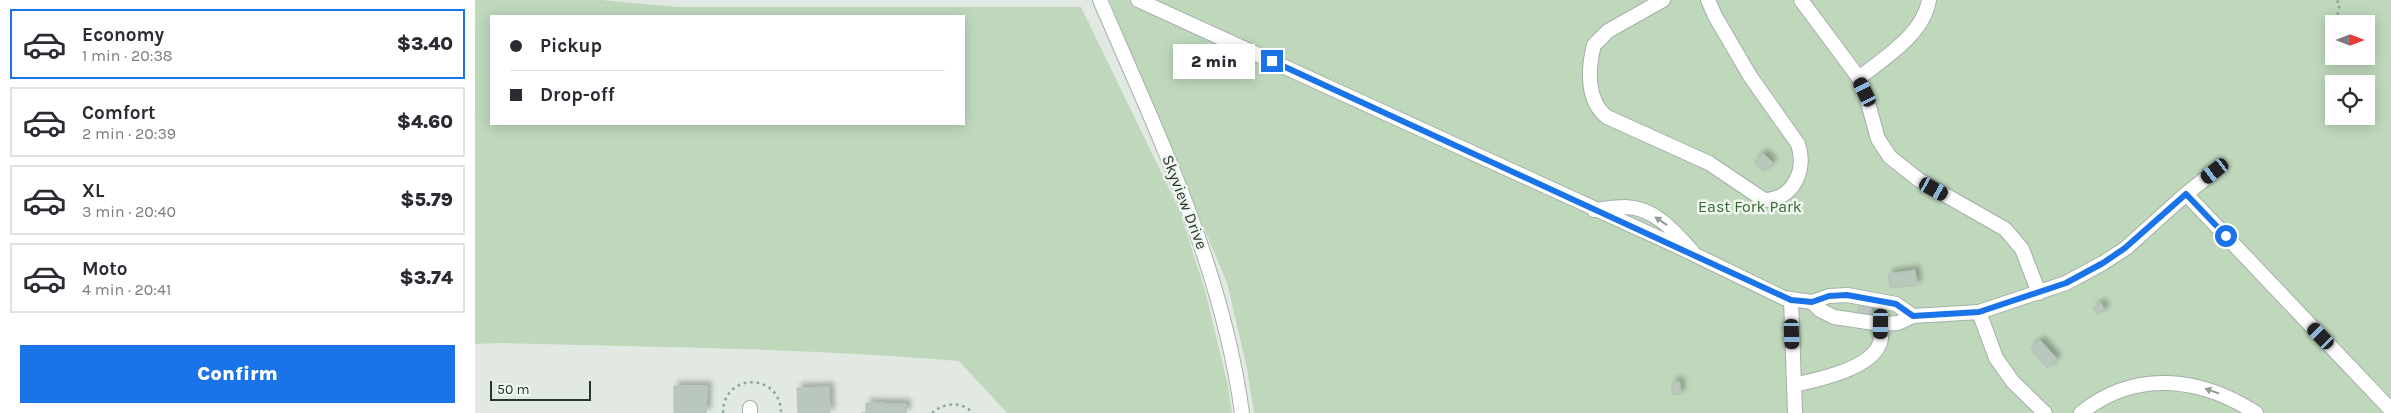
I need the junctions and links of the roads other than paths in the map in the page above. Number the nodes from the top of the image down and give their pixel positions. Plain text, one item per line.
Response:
1 (1099, 0) edge
2 (1139, 0) edge
3 (1663, 0) edge
4 (1708, 0) edge
5 (1801, 0) edge
6 (1929, 0) edge
7 (1859, 78) junction
8 (2215, 171) dead end
9 (2186, 194) junction
10 (1594, 210) junction
11 (1695, 255) junction
12 (2039, 293) junction
13 (1791, 300) junction
14 (1812, 302) junction
15 (1979, 312) junction
16 (1913, 316) junction
17 (1881, 324) junction
18 (1794, 385) junction
19 (2391, 410) edge
20 (1242, 413) edge
21 (1795, 413) edge
22 (2045, 413) edge
23 (2081, 413) edge
24 (2256, 413) edge

1 - 20 street, Skyview Drive
2 - 10 street
3 - 4 street
5 - 7 street
6 - 7 street
7 - 12 street
8 - 9 street
9 - 12 street
9 - 19 street
10 - 11 street
11 -> 10 street
11 - 13 street
12 - 15 street
13 - 14 street
13 - 18 street
14 - 16 street
14 - 17 street
15 - 16 street
15 - 22 street
16 - 17 street
17 - 18 street
18 - 21 street
24 -> 23 street

